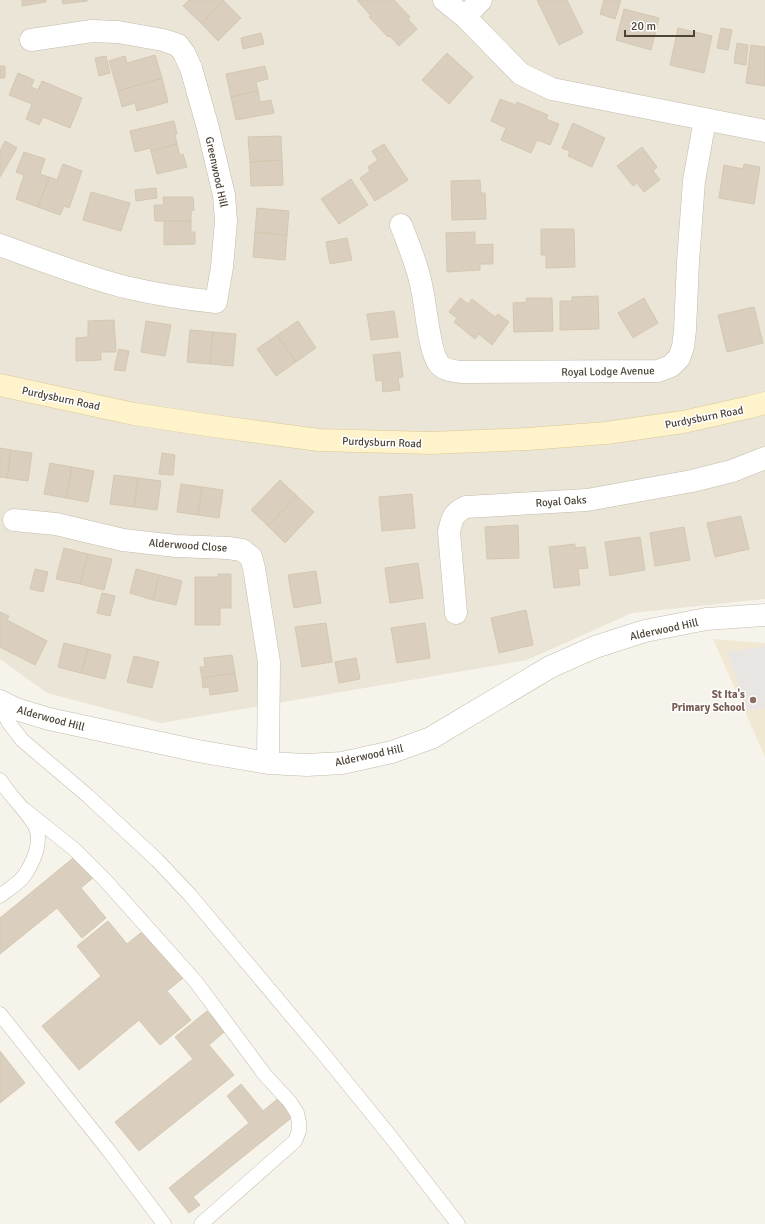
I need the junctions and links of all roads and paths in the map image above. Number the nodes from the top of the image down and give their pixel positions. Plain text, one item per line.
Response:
1 (444, 0) edge
2 (481, 0) edge
3 (465, 17) junction
4 (31, 40) dead end
5 (705, 119) junction
6 (765, 130) edge
7 (401, 225) dead end
8 (0, 245) edge
9 (0, 385) edge
10 (765, 403) edge
11 (765, 458) edge
12 (14, 520) dead end
13 (456, 613) dead end
14 (765, 615) edge
15 (0, 701) edge
16 (0, 705) edge
17 (268, 763) junction
18 (0, 780) edge
19 (25, 810) junction
20 (0, 896) edge
21 (0, 1014) edge
22 (164, 1224) edge
23 (201, 1224) edge
24 (458, 1224) edge

1 - 3 street
2 - 3 street
3 - 5 street
4 - 8 street, Greenwood Hill
5 - 6 street
5 - 7 street, Royal Lodge Avenue
9 - 10 street, Purdysburn Road
11 - 13 street, Royal Oaks
12 - 17 street, Alderwood Close
14 - 17 street, Alderwood Hill
15 - 17 street, Alderwood Hill
16 - 24 lane
18 - 19 lane
19 - 20 lane
19 - 23 lane
21 - 22 lane

